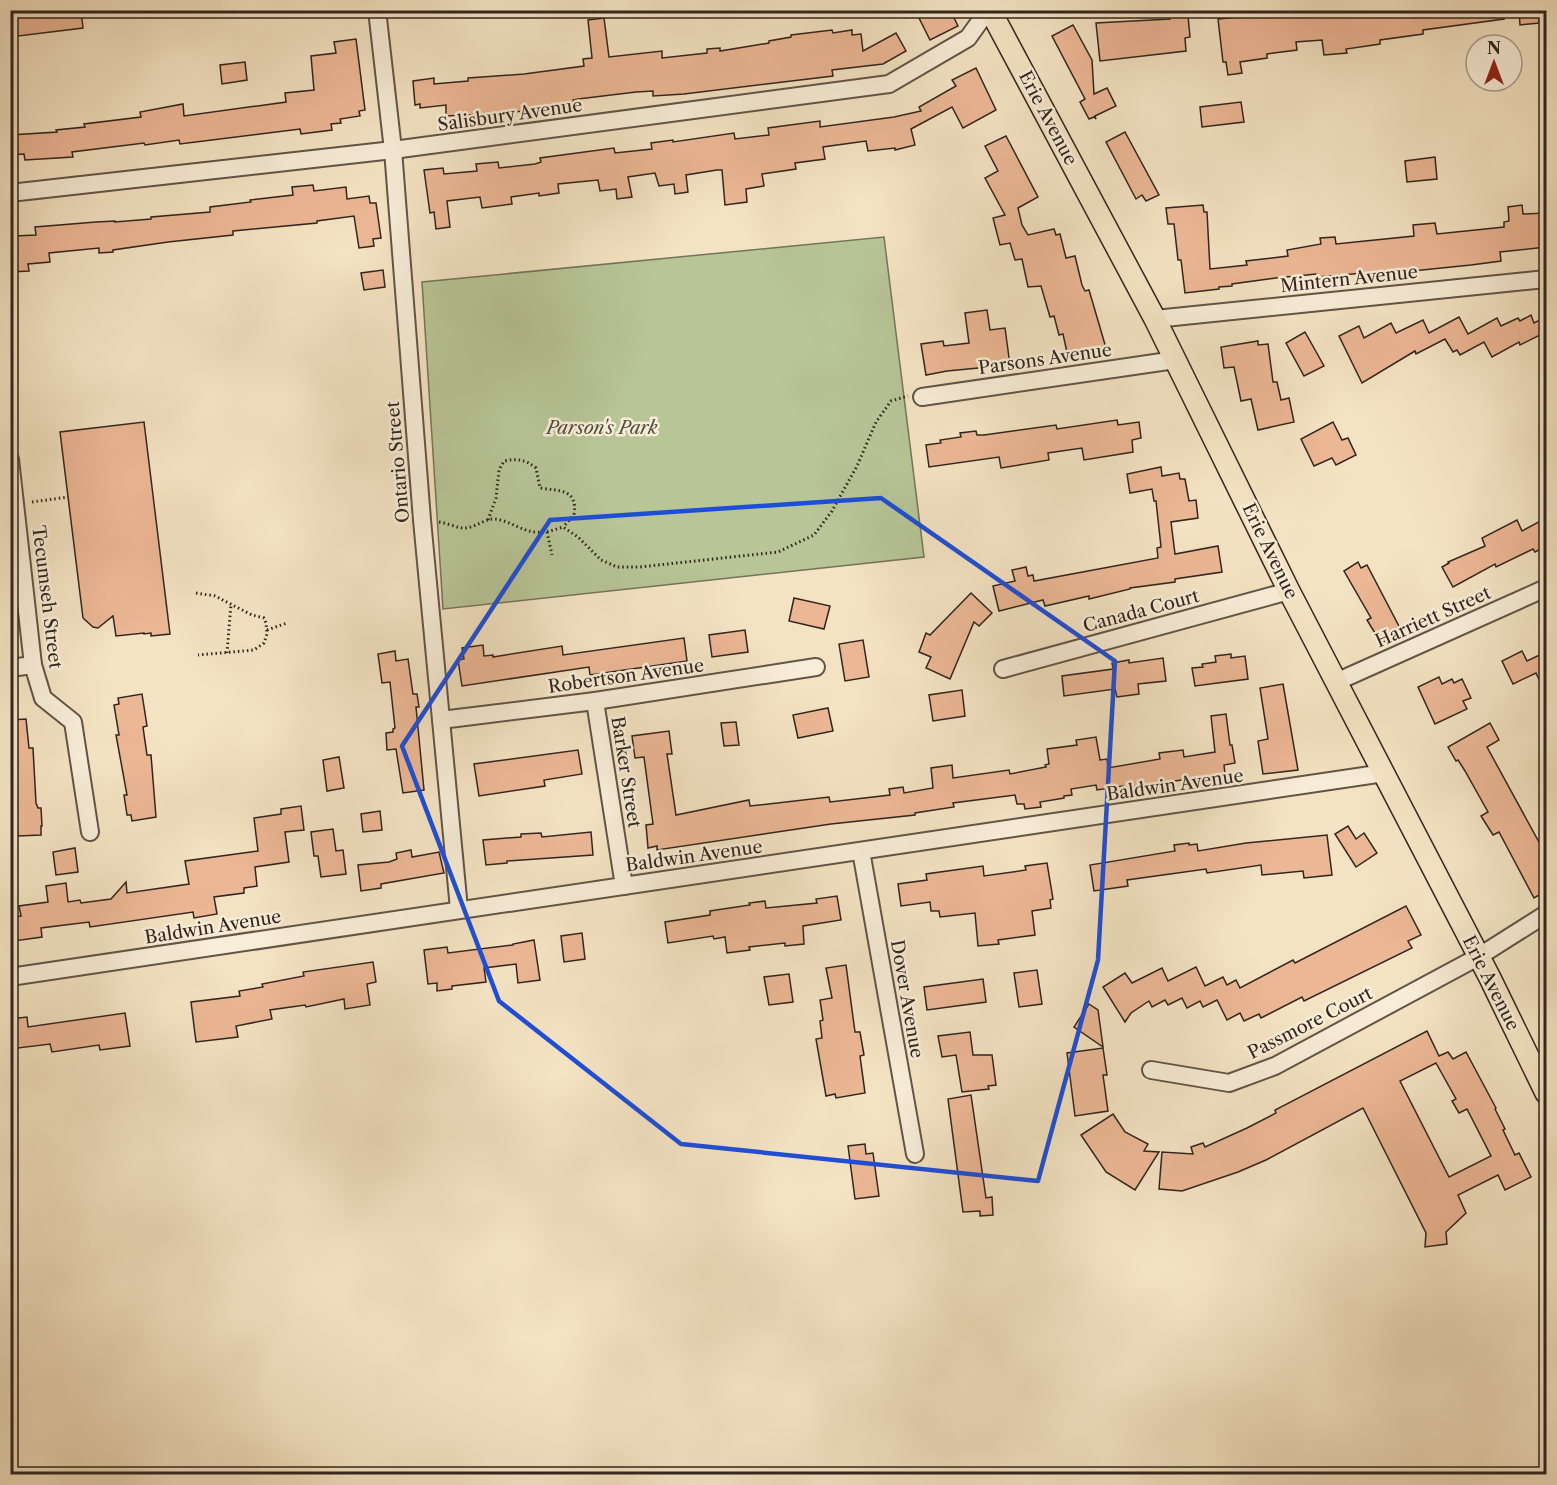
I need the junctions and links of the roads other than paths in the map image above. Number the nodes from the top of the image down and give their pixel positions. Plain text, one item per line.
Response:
1 (377, 10) edge
2 (989, 10) edge
3 (393, 150) junction
4 (10, 193) edge
5 (1546, 279) edge
6 (1155, 319) junction
7 (1175, 360) junction
8 (922, 397) road end
9 (10, 459) edge
10 (1546, 588) edge
11 (1289, 591) junction
12 (33, 665) junction
13 (816, 667) dead end
14 (10, 668) edge
15 (1003, 669) dead end
16 (1336, 682) junction
17 (595, 701) junction
18 (441, 720) junction
19 (1384, 774) junction
20 (90, 832) dead end
21 (861, 851) junction
22 (624, 886) junction
23 (459, 909) junction
24 (1546, 914) edge
25 (1478, 957) junction
26 (10, 977) edge
27 (1151, 1070) dead end
28 (1546, 1093) edge
29 (915, 1154) dead end

1 - 3 street, Ontario Street
2 - 3 street, Salisbury Avenue
2 - 6 main road, Erie Avenue
3 - 4 street, Salisbury Avenue
3 - 18 street, Ontario Street
5 - 6 street, Mintern Avenue
6 - 7 main road, Erie Avenue
7 - 8 street, Parsons Avenue
7 - 11 main road, Erie Avenue
9 - 12 street, Tecumseh Street
10 - 16 street, Harriett Street
11 - 15 street, Canada Court
11 - 16 main road, Erie Avenue
12 - 14 street
12 - 20 street, Tecumseh Street
13 - 17 street, Robertson Avenue
16 - 19 main road, Erie Avenue
17 - 18 street, Robertson Avenue
17 - 22 street, Barker Street
18 - 23 street, Ontario Street
19 - 21 street, Baldwin Avenue
19 - 25 main road, Erie Avenue
21 - 22 street, Baldwin Avenue
21 - 29 street, Dover Avenue
22 - 23 street, Baldwin Avenue
23 - 26 street, Baldwin Avenue
24 - 25 street, Passmore Court
25 - 27 street, Passmore Court
25 - 28 main road, Erie Avenue

